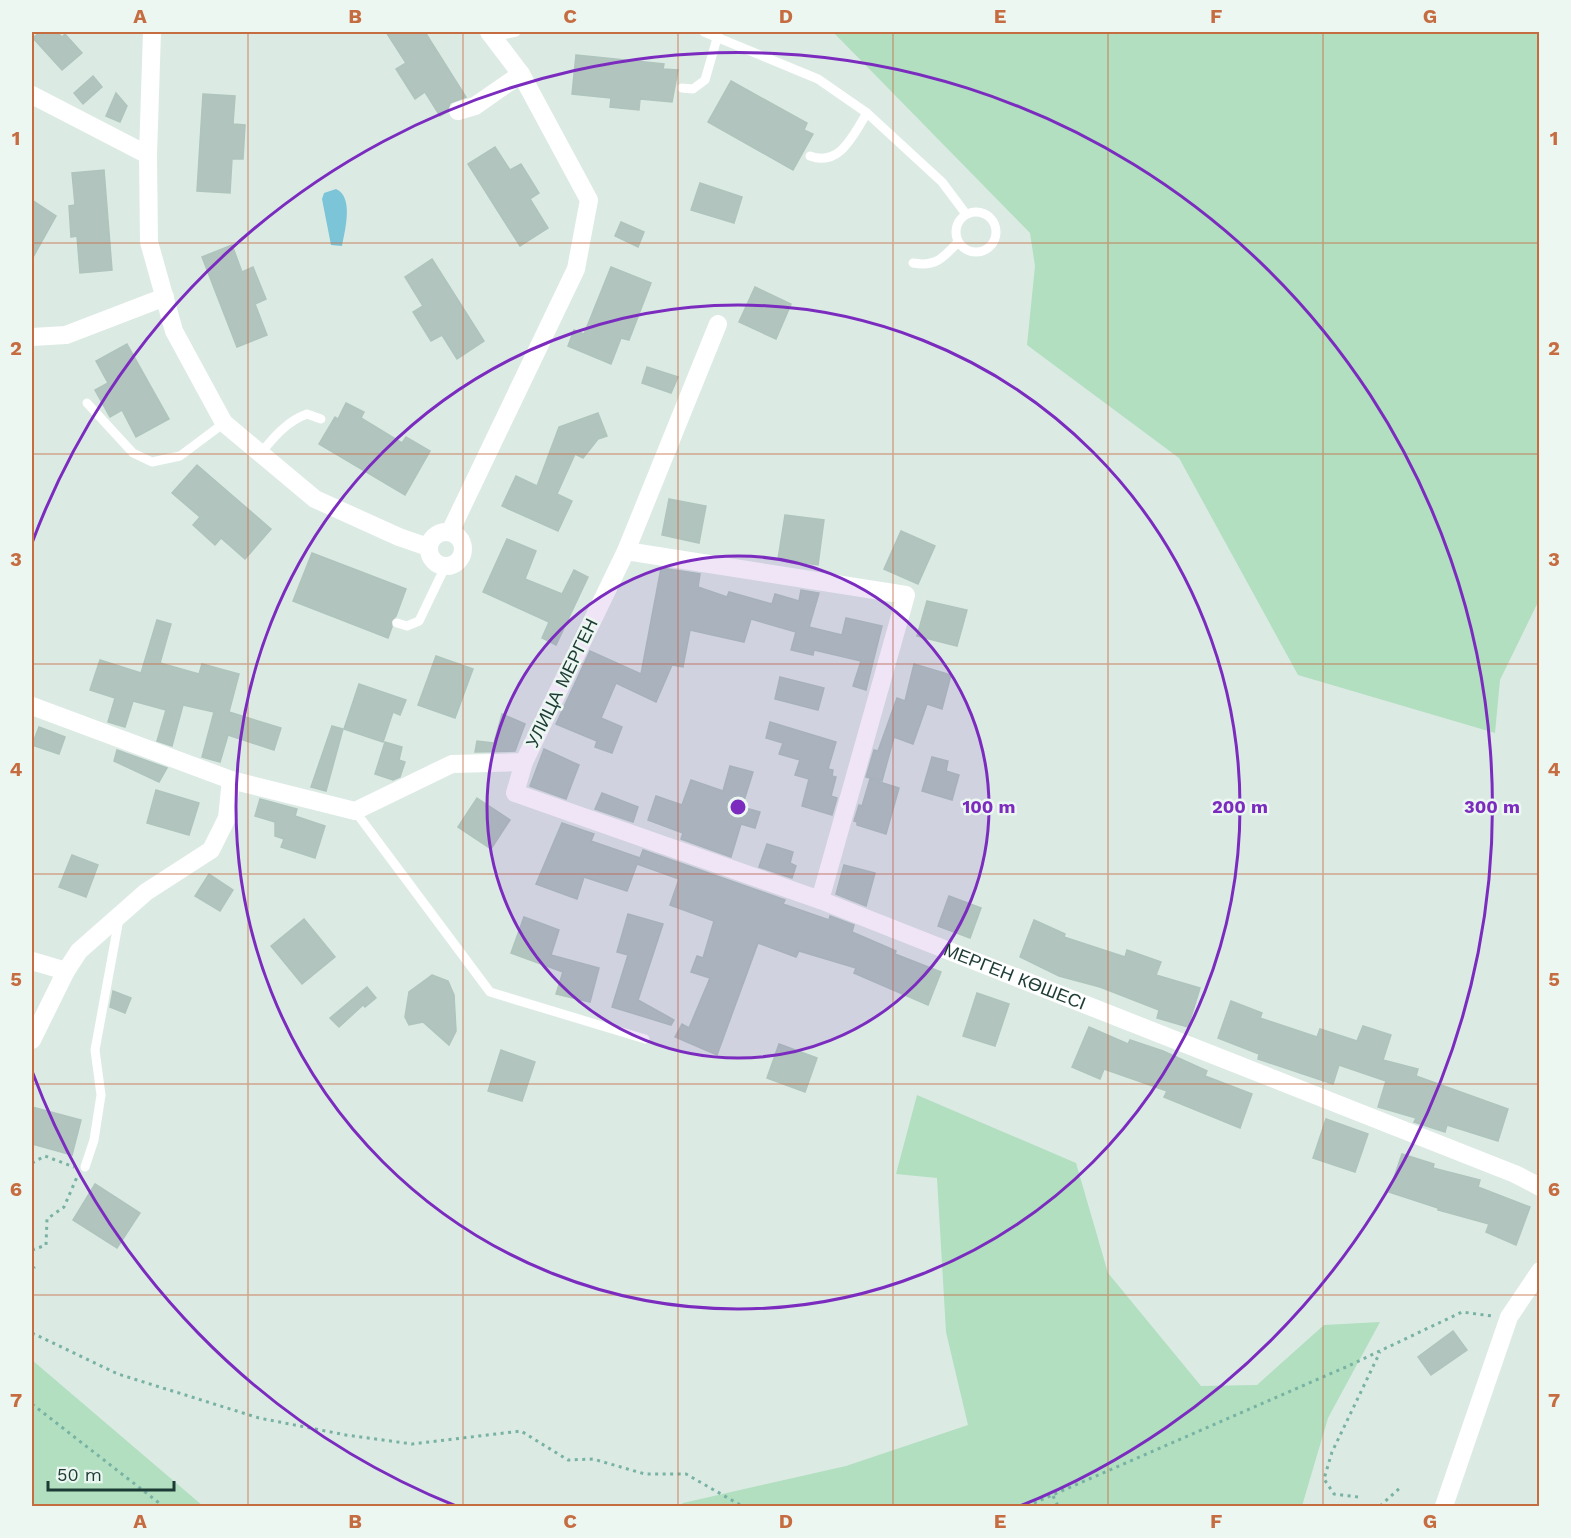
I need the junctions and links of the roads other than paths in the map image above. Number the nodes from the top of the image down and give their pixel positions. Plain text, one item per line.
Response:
1 (152, 32) edge
2 (516, 32) edge
3 (704, 32) edge
4 (491, 34) edge
5 (718, 35) junction
6 (521, 74) junction
7 (682, 88) dead end
8 (32, 95) edge
9 (458, 111) dead end
10 (867, 113) junction
11 (148, 155) junction
12 (810, 156) dead end
13 (966, 214) junction
14 (958, 242) junction
15 (913, 263) dead end
16 (165, 297) junction
17 (718, 324) dead end
18 (32, 337) edge
19 (87, 403) dead end
20 (321, 419) dead end
21 (224, 423) junction
22 (261, 453) junction
23 (450, 532) junction
24 (428, 547) junction
25 (626, 551) junction
26 (445, 567) junction
27 (397, 623) dead end
28 (32, 706) edge
29 (524, 762) junction
30 (231, 780) junction
31 (355, 811) junction
32 (820, 900) junction
33 (119, 916) junction
34 (32, 961) edge
35 (66, 971) junction
36 (645, 1039) dead end
37 (32, 1040) edge
38 (83, 1168) road end
39 (1539, 1187) edge
40 (1539, 1270) edge
41 (1444, 1506) edge

1 - 11 street
2 - 4 lane
3 - 5 lane
4 - 6 street
5 - 7 lane
5 - 10 lane
6 - 9 street
6 - 23 street
8 - 11 street
10 - 12 lane
10 - 13 lane
11 - 16 street
13 - 14 lane
13 - 14 lane
14 - 15 lane
16 - 18 street
16 - 21 street
17 - 25 street, УЛИЦА МЕРГЕН
19 - 21 lane
20 - 22 lane
21 - 22 street
22 - 24 street
23 - 24 street
23 - 26 street
24 - 26 street
25 - 29 street, УЛИЦА МЕРГЕН
25 - 32 street
26 - 27 lane
28 - 30 street
29 - 31 street, УЛИЦА МЕРГЕН
29 - 32 street, МЕРГЕН КӨШЕСІ
30 - 31 street
30 - 33 street
31 - 36 lane
32 - 39 street, МЕРГЕН КӨШЕСІ
33 - 35 street
33 - 38 lane
34 - 35 street
35 - 37 street
40 - 41 street

